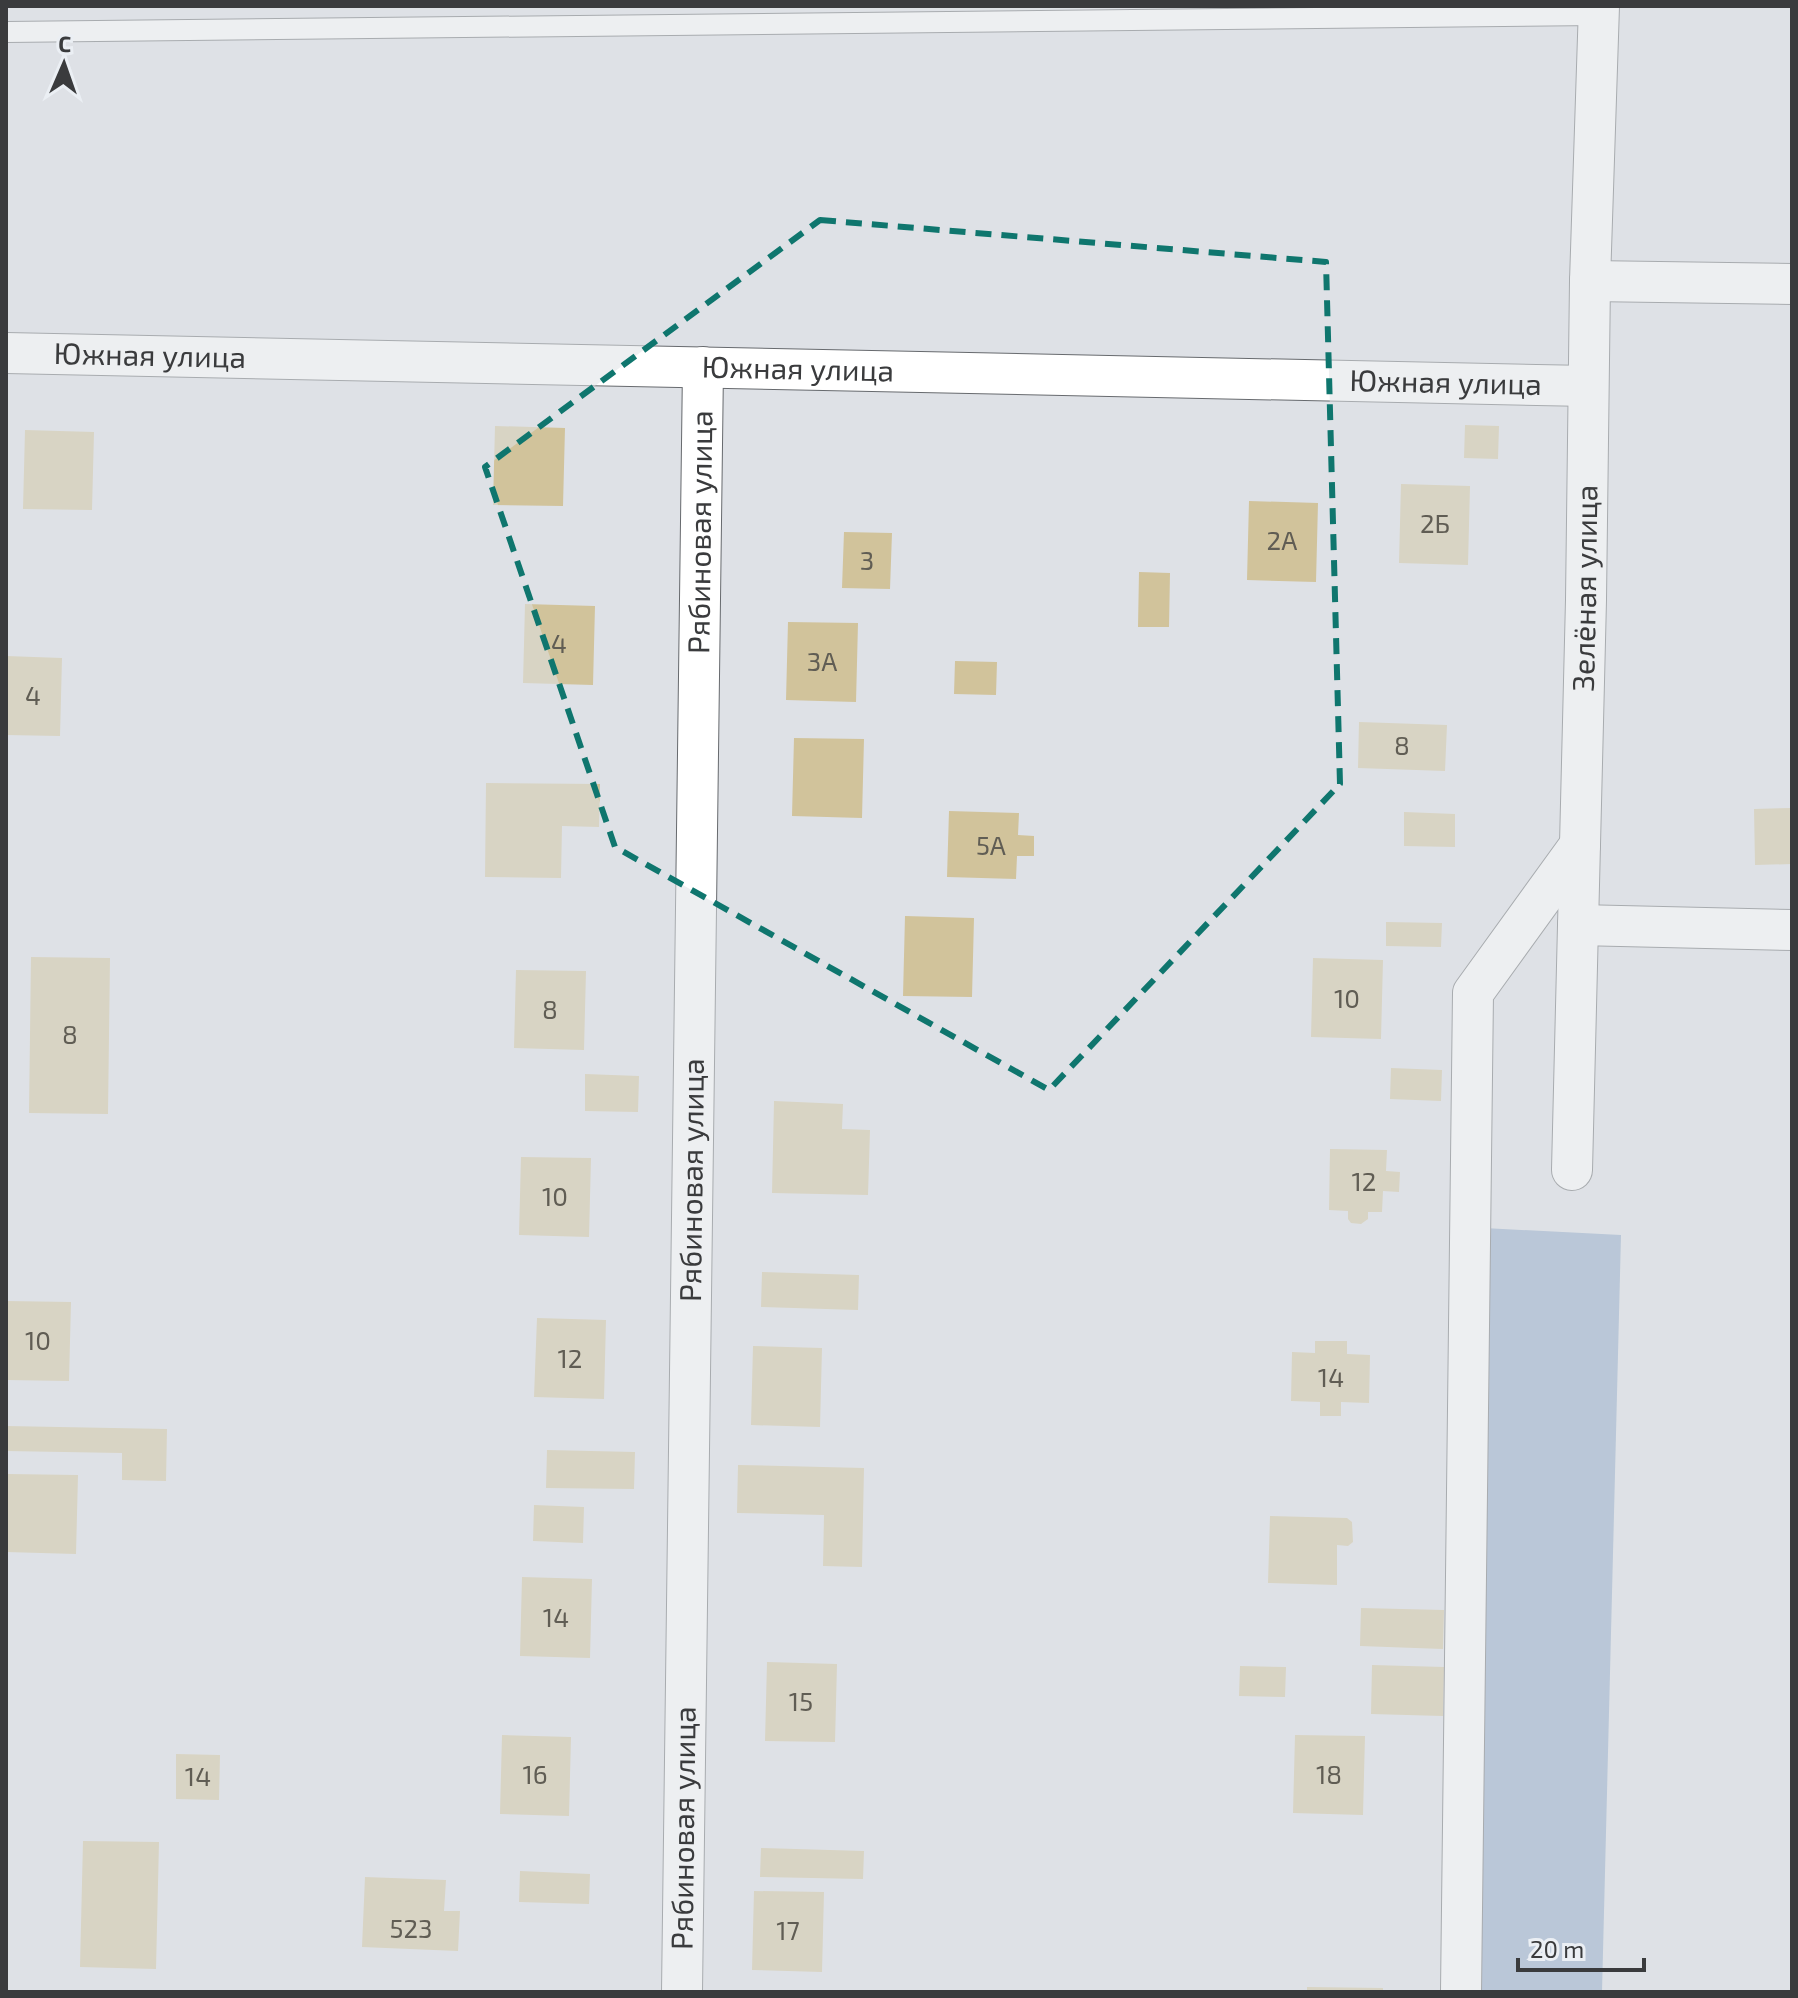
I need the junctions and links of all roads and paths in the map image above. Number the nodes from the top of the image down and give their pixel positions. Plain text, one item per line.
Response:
1 (1598, 11) edge
2 (6, 32) edge
3 (1590, 281) junction
4 (1792, 284) edge
5 (6, 353) edge
6 (703, 367) junction
7 (1588, 386) junction
8 (1580, 845) junction
9 (1578, 925) junction
10 (1792, 930) edge
11 (1572, 1170) dead end
12 (682, 1992) edge
13 (1461, 1992) edge

1 - 2 lane
1 - 3 street, Зелёная улица
3 - 4 street
3 - 7 street, Зелёная улица
5 - 6 street, Южная улица
6 - 7 street, Южная улица
6 - 12 street, Рябиновая улица
7 - 8 street, Зелёная улица
8 - 9 street, Зелёная улица
8 - 13 street
9 - 10 street
9 - 11 street, Зелёная улица

